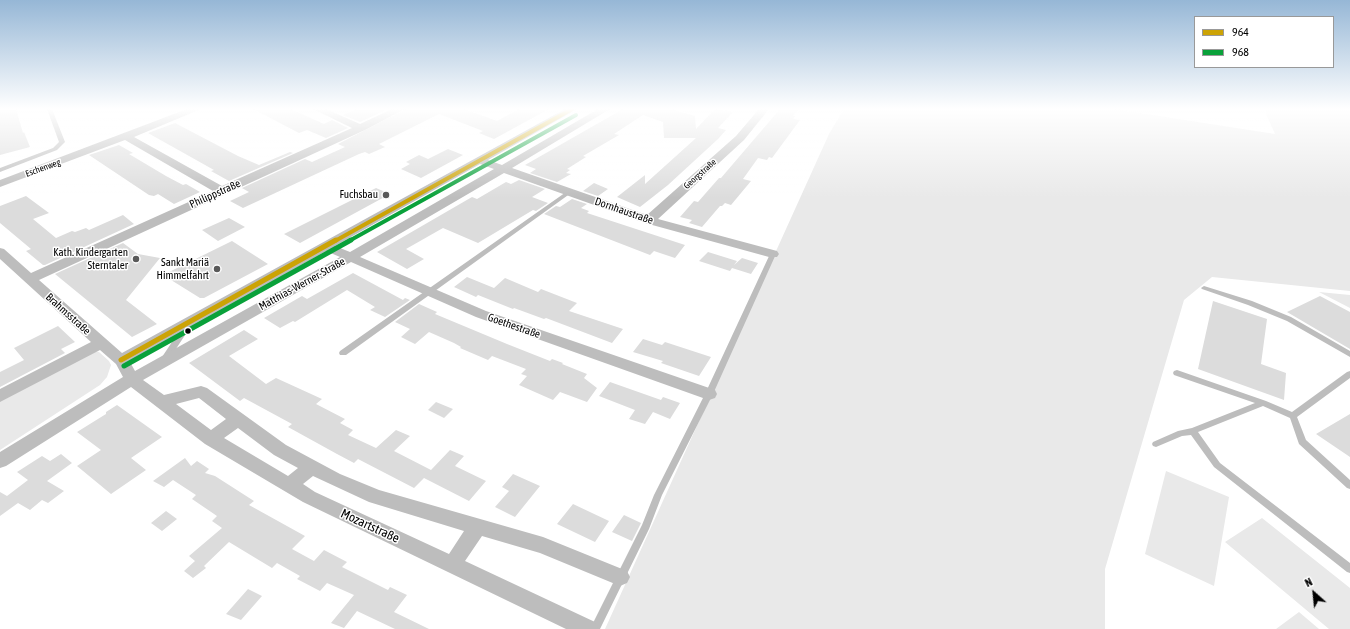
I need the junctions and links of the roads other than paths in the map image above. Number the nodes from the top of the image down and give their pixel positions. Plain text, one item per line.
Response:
1 (61, 138) edge
2 (122, 138) edge
3 (128, 138) edge
4 (337, 138) edge
5 (518, 138) edge
6 (555, 138) edge
7 (740, 138) edge
8 (478, 160) junction
9 (504, 168) junction
10 (0, 170) edge
11 (0, 184) edge
12 (222, 191) junction
13 (569, 192) junction
14 (649, 220) junction
15 (324, 246) junction
16 (0, 252) edge
17 (773, 254) joint
18 (350, 257) junction
19 (29, 278) junction
20 (1204, 288) dead end
21 (428, 291) junction
22 (195, 318) junction
23 (101, 343) junction
24 (343, 353) dead end
25 (1350, 354) edge
26 (121, 360) junction
27 (164, 361) junction
28 (1177, 373) dead end
29 (1350, 374) edge
30 (132, 379) junction
31 (709, 394) junction
32 (0, 396) edge
33 (161, 402) junction
34 (1263, 403) junction
35 (1293, 416) junction
36 (238, 419) junction
37 (1193, 431) junction
38 (211, 439) junction
39 (1156, 444) dead end
40 (0, 462) edge
41 (311, 467) junction
42 (1350, 485) edge
43 (290, 486) junction
44 (478, 526) junction
45 (452, 565) junction
46 (1350, 569) edge
47 (620, 577) junction
48 (588, 629) edge
49 (595, 629) edge

1 - 10 lane
2 - 11 street, Eschenweg
3 - 12 street
4 - 12 street, Philippstraße
5 - 8 street, Matthias-Werner-Straße
6 - 9 street, Matthias-Werner-Straße
7 - 14 street, Georgstraße
8 - 9 street, Dornhaustraße
8 - 15 street, Matthias-Werner-Straße
9 - 13 street, Dornhaustraße
9 - 18 street, Matthias-Werner-Straße
12 - 19 street, Philippstraße
13 - 14 street, Dornhaustraße
13 - 21 lane
14 - 17 street, Dornhaustraße
15 - 18 street, Goethestraße
15 - 22 street, Matthias-Werner-Straße
16 - 19 street, Brahmsstraße
17 - 31 lane
18 - 21 street, Goethestraße
18 - 27 street, Matthias-Werner-Straße
19 - 23 street, Brahmsstraße
20 - 25 lane
21 - 24 lane
21 - 31 street, Goethestraße
22 - 26 street, Matthias-Werner-Straße
22 - 27 lane
23 - 26 street, Brahmsstraße
23 - 32 street
26 - 30 street, Brahmsstraße
27 - 30 street, Matthias-Werner-Straße
28 - 34 lane
29 - 35 lane
30 - 33 street, Mozartstraße
30 - 40 street, Matthias-Werner-Straße
31 - 47 lane
33 - 36 street
33 - 38 street, Mozartstraße
34 - 35 lane
34 - 37 lane
35 - 42 lane
36 - 38 street
36 - 41 street
37 - 39 lane
37 - 46 lane
38 - 43 street, Mozartstraße
41 - 43 street
41 - 44 street
43 - 45 street, Mozartstraße
44 - 45 street
44 - 47 street
45 - 48 street, Mozartstraße
47 - 49 lane

